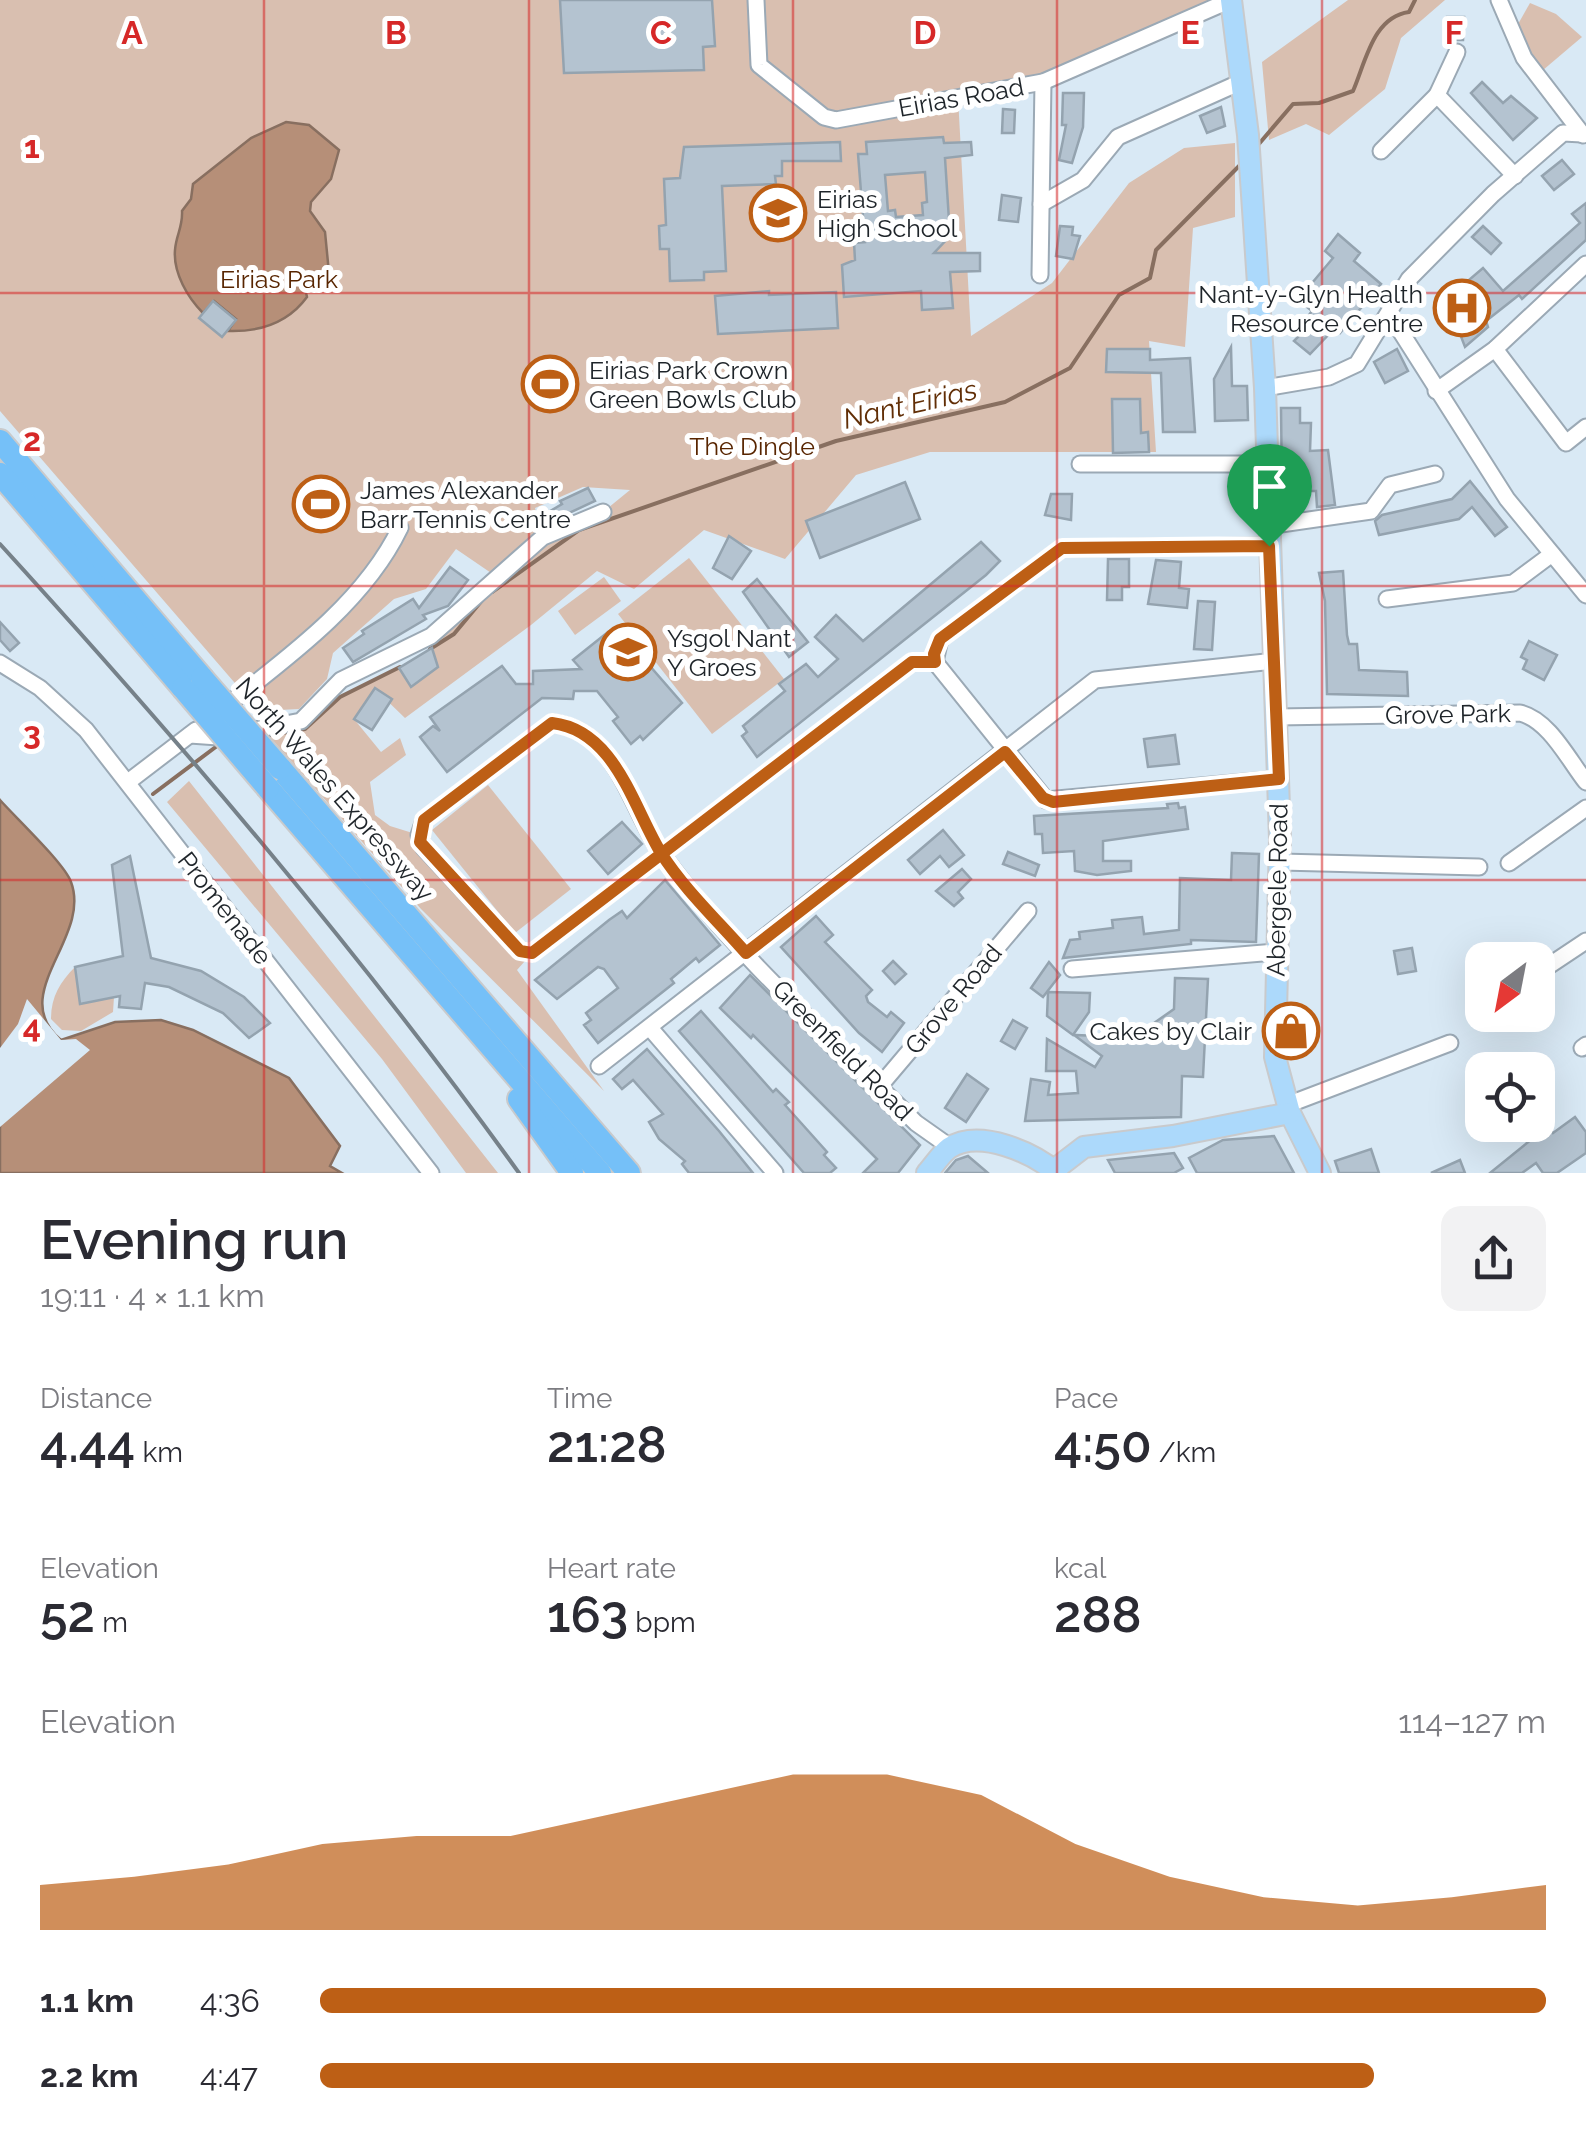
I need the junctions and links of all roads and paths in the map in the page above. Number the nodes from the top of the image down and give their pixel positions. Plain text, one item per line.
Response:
1 (756, 0) edge
2 (1231, 0) edge
3 (1499, 0) edge
4 (1457, 52) dead end
5 (1043, 82) junction
6 (1240, 82) junction
7 (1438, 94) junction
8 (1584, 136) edge
9 (1381, 151) dead end
10 (1515, 176) junction
11 (1041, 204) junction
12 (1586, 264) edge
13 (1040, 275) dead end
14 (1384, 320) junction
15 (1495, 350) junction
16 (1264, 388) junction
17 (1436, 390) junction
18 (1586, 427) edge
19 (0, 441) edge
20 (1080, 464) dead end
21 (1267, 464) junction
22 (0, 474) edge
23 (1435, 474) dead end
24 (603, 512) dead end
25 (400, 528) dead end
26 (1268, 536) junction
27 (1552, 554) junction
28 (1586, 595) edge
29 (1387, 599) dead end
30 (1275, 661) junction
31 (935, 662) junction
32 (0, 663) edge
33 (193, 683) junction
34 (1277, 717) junction
35 (190, 735) junction
36 (1005, 752) junction
37 (274, 778) junction
38 (1279, 779) junction
39 (128, 782) junction
40 (1586, 782) edge
41 (1586, 808) edge
42 (663, 855) junction
43 (1281, 862) junction
44 (1509, 862) dead end
45 (1478, 867) dead end
46 (372, 874) junction
47 (1028, 911) dead end
48 (1586, 941) edge
49 (1276, 952) junction
50 (746, 953) junction
51 (1555, 962) edge
52 (1072, 969) dead end
53 (434, 980) junction
54 (650, 1028) junction
55 (1450, 1042) dead end
56 (598, 1066) dead end
57 (879, 1087) junction
58 (1288, 1109) junction
59 (950, 1148) junction
60 (1055, 1172) edge
61 (430, 1173) edge
62 (572, 1173) edge
63 (600, 1173) edge
64 (629, 1173) edge
65 (649, 1173) edge
66 (775, 1173) edge
67 (927, 1173) edge
68 (1320, 1173) edge

1 - 5 street, Eirias Road
2 - 5 street, Eirias Road
2 - 6 main road, Abergele Road
3 - 8 street
4 - 7 street
5 - 11 street
6 - 11 street
6 - 16 main road, Abergele Road
7 - 9 street
7 - 10 street
8 - 10 street
10 - 14 street
11 - 13 street
12 - 15 street
14 - 16 street
14 - 17 street
15 - 17 street
15 - 18 street
16 - 21 main road, Abergele Road
17 - 27 street
19 - 33 highway, North Wales Expressway
20 - 21 street
21 - 26 main road, Abergele Road
22 - 33 highway, North Wales Expressway
23 - 26 street
24 - 35 street
25 - 35 street
26 - 30 main road, Abergele Road
26 - 31 street
27 - 28 street
27 - 29 street
30 - 34 main road, Abergele Road
30 - 36 street
31 - 36 street
31 - 42 street
32 - 39 street, Promenade
33 - 37 highway, North Wales Expressway, bridge
34 - 38 main road, Abergele Road
34 - 40 street, Grove Park
35 - 39 street
36 - 38 street
36 - 50 street
37 - 46 highway, North Wales Expressway
37 - 53 highway, North Wales Expressway
38 - 43 main road, Abergele Road
39 - 61 street, Promenade
41 - 44 street
42 - 42 street, Greenfield Road
42 - 50 street, Greenfield Road
43 - 45 street
43 - 49 main road, Abergele Road
46 - 64 highway, North Wales Expressway
46 - 65 highway
47 - 57 street, Grove Road
48 - 51 street
49 - 52 street
49 - 58 main road, Abergele Road
50 - 54 street
50 - 57 street, Greenfield Road
53 - 62 highway
53 - 63 highway, North Wales Expressway
54 - 56 street
54 - 66 street
55 - 58 street
57 - 59 street, Greenfield Road
58 - 60 main road
58 - 68 main road, Abergele Road
59 - 60 main road
59 - 67 main road

